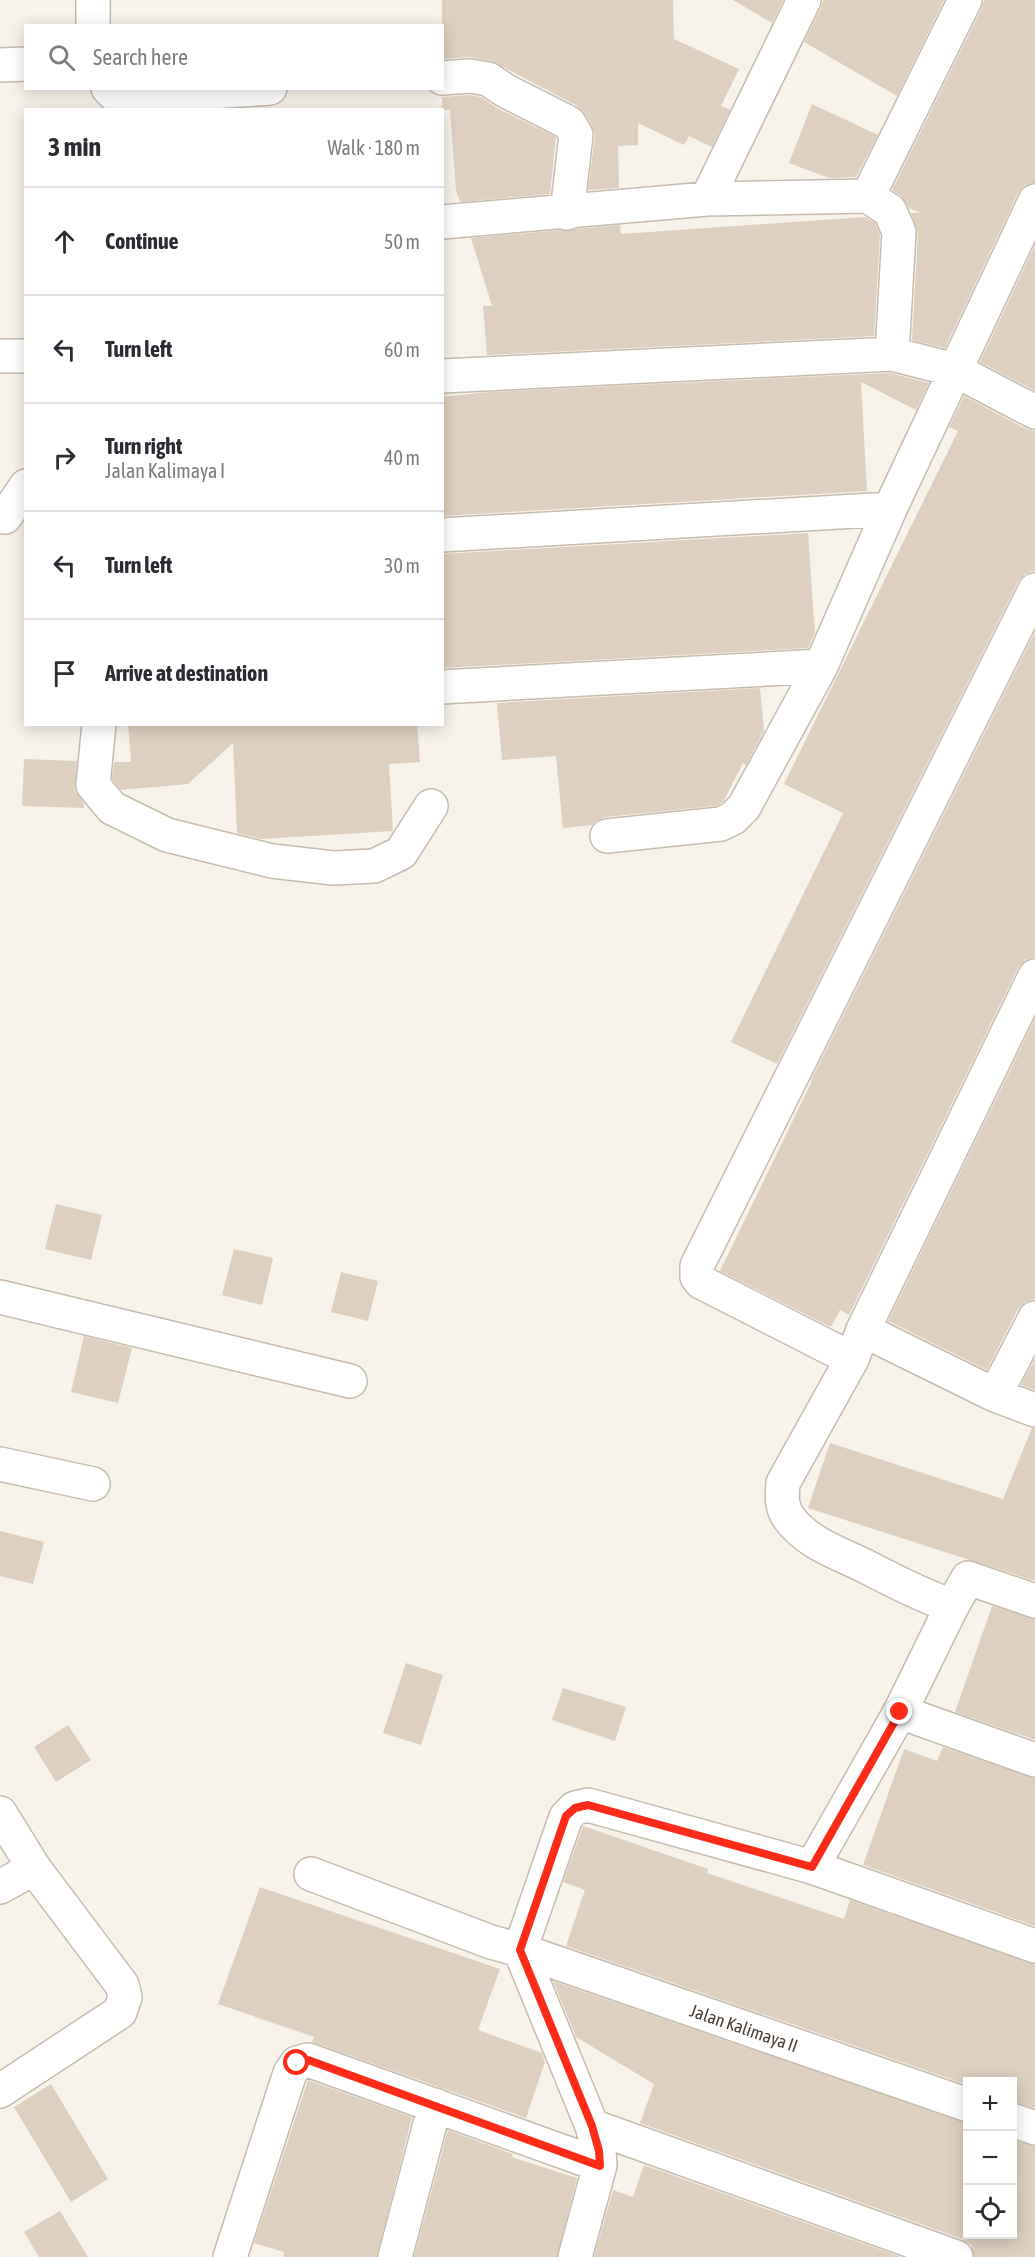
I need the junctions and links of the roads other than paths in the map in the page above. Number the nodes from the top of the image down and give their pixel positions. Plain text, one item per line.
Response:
1 (93, 0) edge
2 (804, 0) edge
3 (965, 0) edge
4 (93, 24) edge
5 (24, 64) edge
6 (0, 65) edge
7 (444, 78) edge
8 (110, 90) edge
9 (241, 90) edge
10 (868, 196) junction
11 (707, 199) junction
12 (1035, 201) edge
13 (567, 213) junction
14 (444, 222) edge
15 (892, 354) junction
16 (0, 356) edge
17 (24, 356) edge
18 (955, 370) junction
19 (444, 376) edge
20 (1035, 412) edge
21 (24, 490) edge
22 (890, 509) junction
23 (10, 520) edge
24 (444, 535) edge
25 (1035, 590) edge
26 (820, 666) junction
27 (444, 687) edge
28 (99, 726) edge
29 (431, 806) dead end
30 (607, 836) dead end
31 (1035, 976) edge
32 (0, 1297) edge
33 (1035, 1318) edge
34 (857, 1344) junction
35 (350, 1381) dead end
36 (995, 1395) junction
37 (1035, 1410) edge
38 (0, 1464) edge
39 (93, 1484) dead end
40 (1035, 1601) edge
41 (952, 1606) junction
42 (900, 1712) junction
43 (1035, 1760) edge
44 (0, 1813) edge
45 (812, 1867) junction
46 (34, 1868) junction
47 (311, 1874) dead end
48 (0, 1887) edge
49 (1035, 1946) edge
50 (520, 1950) junction
51 (0, 2091) edge
52 (963, 2103) edge
53 (435, 2105) junction
54 (1017, 2122) edge
55 (592, 2126) junction
56 (1035, 2128) edge
57 (600, 2166) junction
58 (230, 2257) edge
59 (395, 2257) edge
60 (575, 2257) edge
61 (956, 2257) edge

1 - 4 street
2 - 11 street
3 - 10 street
5 - 6 street
7 - 13 street
8 - 9 street
10 - 11 street
10 - 15 street
11 - 13 street
12 - 18 street
13 - 14 street
15 - 18 street
15 - 19 street
16 - 17 street
18 - 20 street
18 - 22 street
21 - 23 street
22 - 24 street
22 - 26 street
25 - 34 street
26 - 27 street
26 - 30 street
28 - 29 street
31 - 34 street
32 - 35 street
33 - 36 street
34 - 36 street
34 - 41 street
36 - 37 street
38 - 39 street
40 - 41 street
41 - 42 street
42 - 43 street
42 - 45 street
44 - 46 street
45 - 49 street
45 - 50 street
46 - 48 street
46 - 51 street
47 - 50 street, Jalan Kalimaya II
50 - 52 street, Jalan Kalimaya II
50 - 55 street
53 - 57 street
53 - 58 street
53 - 59 street
54 - 56 street
55 - 57 street
55 - 61 street
57 - 60 street

